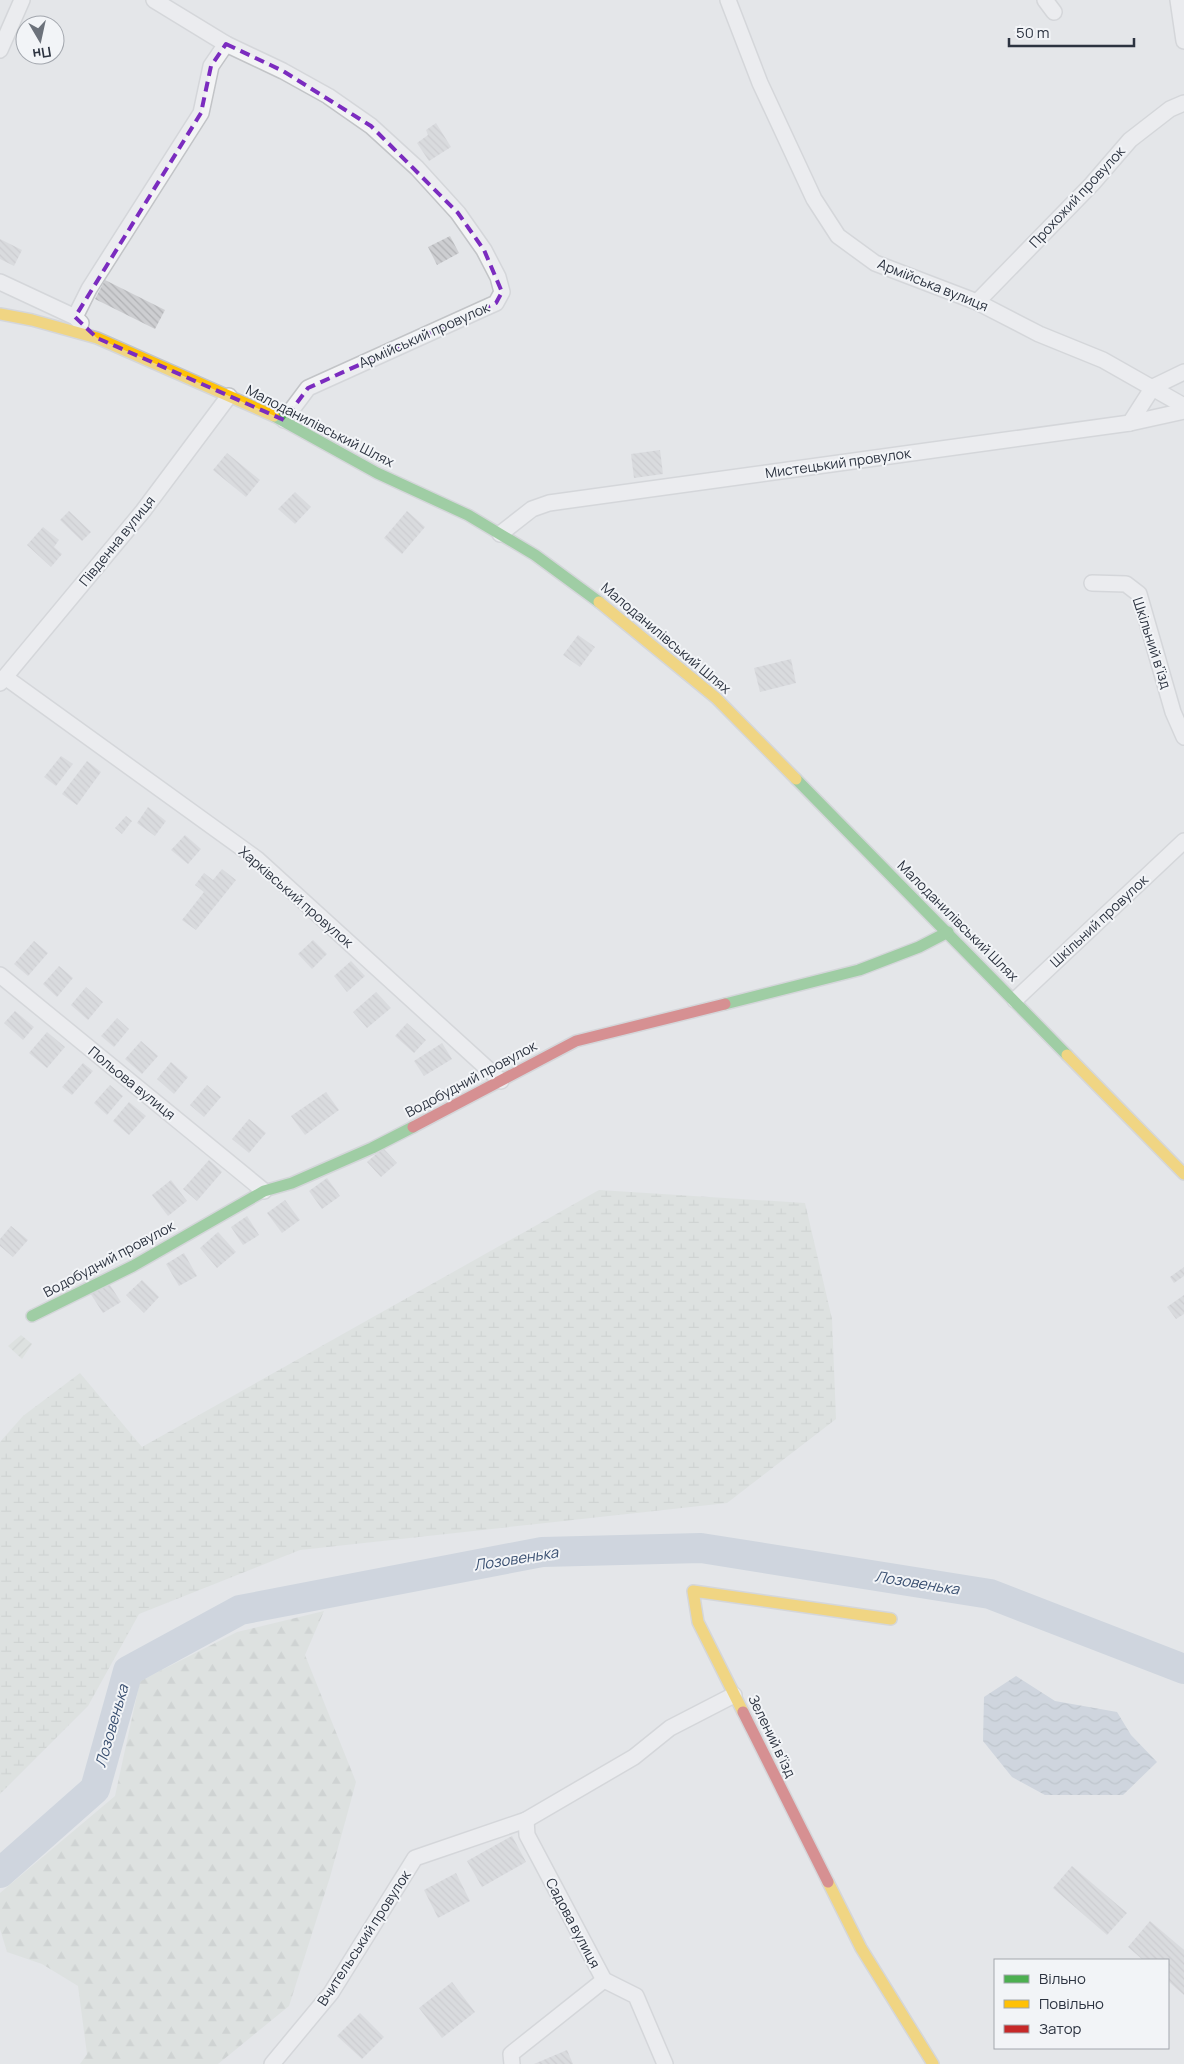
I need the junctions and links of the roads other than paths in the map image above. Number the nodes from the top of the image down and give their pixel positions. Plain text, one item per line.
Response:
1 (22, 0) edge
2 (154, 0) edge
3 (728, 0) edge
4 (1044, 0) edge
5 (1178, 0) edge
6 (1054, 12) dead end
7 (1184, 41) edge
8 (226, 44) junction
9 (0, 50) edge
10 (1184, 103) edge
11 (0, 282) edge
12 (978, 302) junction
13 (0, 314) edge
14 (75, 317) junction
15 (97, 338) junction
16 (1184, 372) edge
17 (1154, 387) junction
18 (229, 396) junction
19 (1184, 406) edge
20 (1184, 411) edge
21 (284, 420) junction
22 (1130, 423) junction
23 (500, 534) junction
24 (1092, 583) dead end
25 (2, 680) edge
26 (1184, 737) edge
27 (1184, 841) edge
28 (948, 932) junction
29 (0, 975) edge
30 (1015, 1000) junction
31 (501, 1081) junction
32 (1184, 1174) edge
33 (264, 1191) junction
34 (32, 1316) dead end
35 (890, 1619) dead end
36 (734, 1695) junction
37 (526, 1820) junction
38 (604, 1980) junction
39 (272, 2064) edge
40 (512, 2064) edge
41 (665, 2064) edge
42 (933, 2064) edge

1 - 9 street
2 - 8 street, Армійський провулок
3 - 12 street, Армійська вулиця
4 - 6 street
5 - 7 street
8 - 14 street
8 - 21 street, Армійський провулок
10 - 12 street, Прохожий провулок
11 - 14 street
12 - 17 street, Армійська вулиця
13 - 15 street, Малоданилівський Шлях
14 - 15 street
15 - 18 street, Малоданилівський Шлях
16 - 17 street
17 - 19 street, Армійська вулиця
17 - 22 street
18 - 21 street, Малоданилівський Шлях
18 - 25 street, Південна вулиця
20 - 22 street, Мистецький провулок
21 - 23 street, Малоданилівський Шлях
22 - 23 street, Мистецький провулок
23 - 28 street, Малоданилівський Шлях
24 - 26 street, Шкільний в’їзд
25 - 31 street, Харківський провулок
27 - 30 street, Шкільний провулок
28 - 30 street, Малоданилівський Шлях
28 - 31 street, Водобудний провулок
29 - 33 street, Польова вулиця
30 - 32 street, Малоданилівський Шлях
31 - 33 street, Водобудний провулок
33 - 34 street, Водобудний провулок
35 - 36 street, Зелений в’їзд
36 - 37 street, Вчительський провулок
36 - 42 street, Зелений в’їзд
37 - 38 street, Садова вулиця
37 - 39 street, Вчительський провулок
38 - 40 street
38 - 41 street, Садова вулиця

